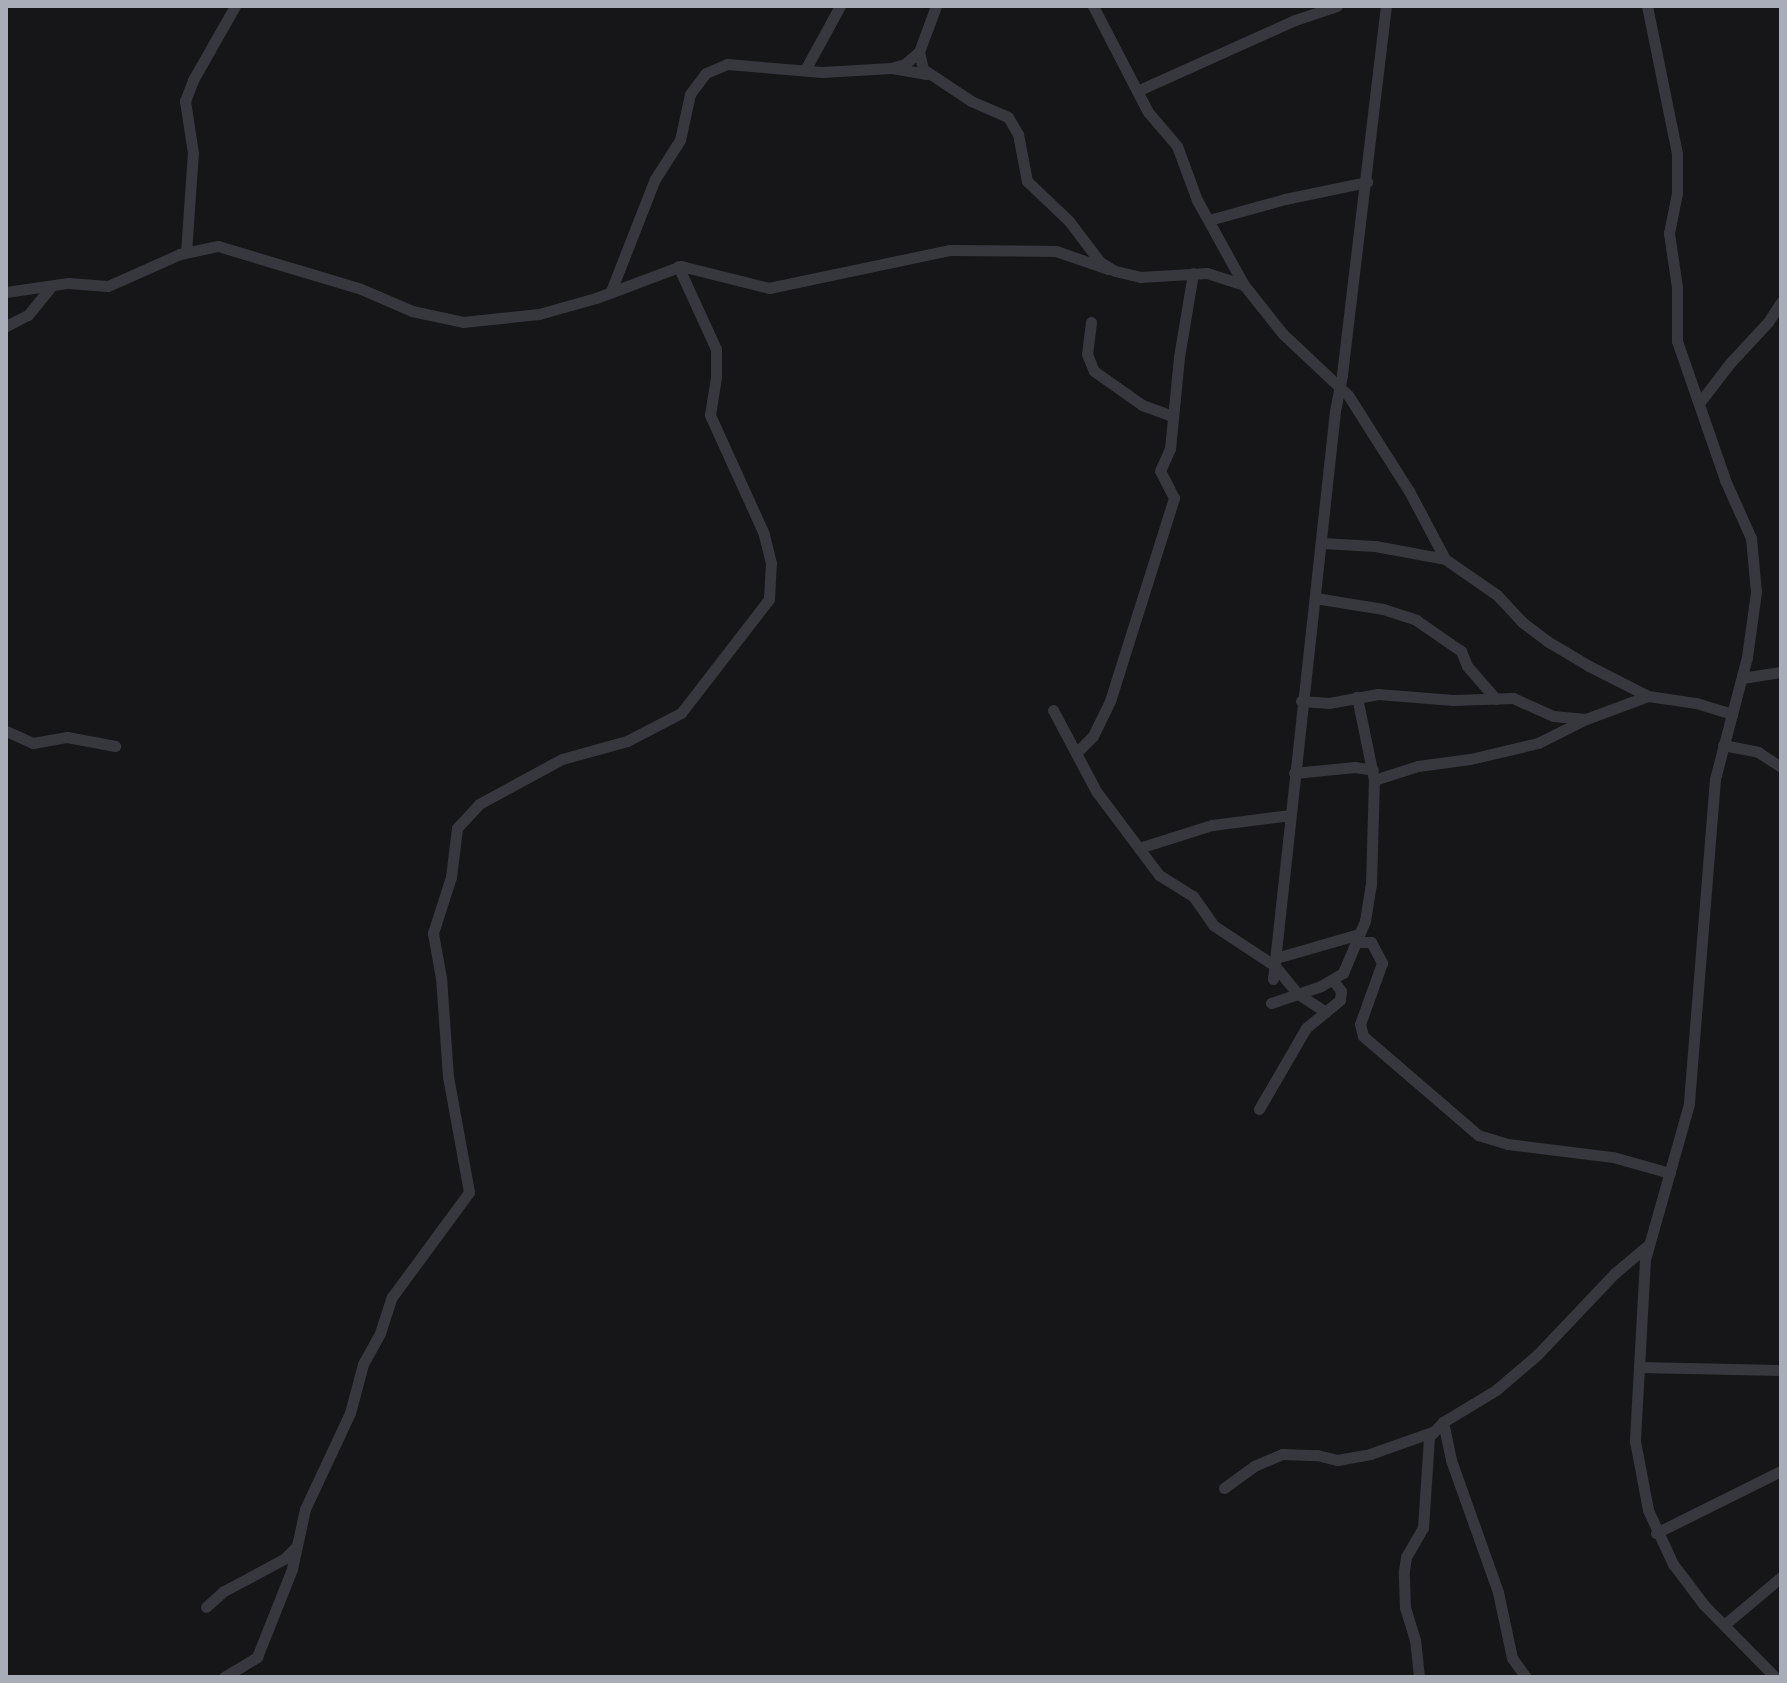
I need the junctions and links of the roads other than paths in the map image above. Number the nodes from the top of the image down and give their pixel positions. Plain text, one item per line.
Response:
1 (235, 6) edge
2 (840, 6) edge
3 (936, 6) edge
4 (1093, 6) edge
5 (1337, 6) edge
6 (1386, 6) edge
7 (1647, 6) edge
8 (919, 52) junction
9 (891, 68) junction
10 (805, 70) junction
11 (926, 74) junction
12 (1137, 91) junction
13 (1367, 182) junction
14 (1209, 220) junction
15 (186, 252) junction
16 (678, 266) junction
17 (1108, 269) junction
18 (1193, 273) junction
19 (1244, 285) junction
20 (51, 287) junction
21 (611, 291) junction
22 (6, 292) edge
23 (1781, 302) edge
24 (1091, 322) dead end
25 (6, 326) edge
26 (1339, 386) junction
27 (1700, 402) junction
28 (1173, 416) junction
29 (1322, 543) junction
30 (1445, 559) junction
31 (1315, 598) junction
32 (1781, 672) edge
33 (1742, 678) junction
34 (1648, 696) junction
35 (1357, 697) junction
36 (1496, 699) junction
37 (1301, 701) junction
38 (1053, 710) dead end
39 (1732, 714) junction
40 (1586, 719) junction
41 (6, 731) edge
42 (1723, 745) junction
43 (115, 746) dead end
44 (1077, 752) junction
45 (1781, 767) edge
46 (1294, 773) junction
47 (1373, 775) junction
48 (1290, 815) junction
49 (1139, 848) junction
50 (1357, 938) junction
51 (1275, 962) junction
52 (1273, 979) dead end
53 (1333, 980) junction
54 (1298, 994) junction
55 (1271, 1003) dead end
56 (1326, 1012) junction
57 (1259, 1109) dead end
58 (1670, 1173) junction
59 (1648, 1245) junction
60 (1639, 1367) junction
61 (1781, 1370) edge
62 (1443, 1422) junction
63 (1432, 1432) junction
64 (1781, 1471) edge
65 (1224, 1488) dead end
66 (1656, 1533) junction
67 (295, 1548) junction
68 (1781, 1577) edge
69 (206, 1607) dead end
70 (1724, 1625) junction
71 (1771, 1674) edge
72 (224, 1677) edge
73 (1419, 1677) edge
74 (1526, 1677) edge

1 - 15 street
2 - 10 street
3 - 8 street
4 - 12 street
5 - 12 street
6 - 13 street
7 - 27 street
8 - 9 street
8 - 11 street
9 - 10 street
9 - 11 street
10 - 21 street
11 - 17 street
12 - 14 street
13 - 14 street
13 - 26 street
14 - 19 street
15 - 20 street
15 - 21 street
16 - 17 street
16 - 21 street
16 - 67 street
17 - 18 street
18 - 19 street
18 - 28 street
19 - 26 street
20 - 22 street
20 - 25 street
23 - 27 street
24 - 28 street
26 - 29 street
26 - 30 street
27 - 33 street
28 - 44 street
29 - 30 street
29 - 31 street
30 - 34 street
31 - 36 street
31 - 37 street
32 - 33 street
33 - 39 street
34 - 39 street
34 - 40 street
35 - 36 street
35 - 37 street
35 - 47 street
36 - 40 street
37 - 46 street
38 - 44 street
39 - 42 street
40 - 47 street
41 - 43 street
42 - 45 street
42 - 58 street
44 - 49 street
46 - 47 street
46 - 48 street
47 - 50 street
48 - 49 street
48 - 51 street
49 - 51 street
50 - 51 street
50 - 53 street
50 - 58 street
51 - 52 street
51 - 54 street
53 - 54 street
53 - 56 street
54 - 55 street
54 - 56 street
56 - 57 street
58 - 59 street
59 - 60 street
59 - 62 street
60 - 61 street
60 - 66 street
62 - 63 street
62 - 74 street
63 - 65 street
63 - 73 street
64 - 66 street
66 - 70 street
67 - 69 street
67 - 72 street
68 - 70 street
70 - 71 street

